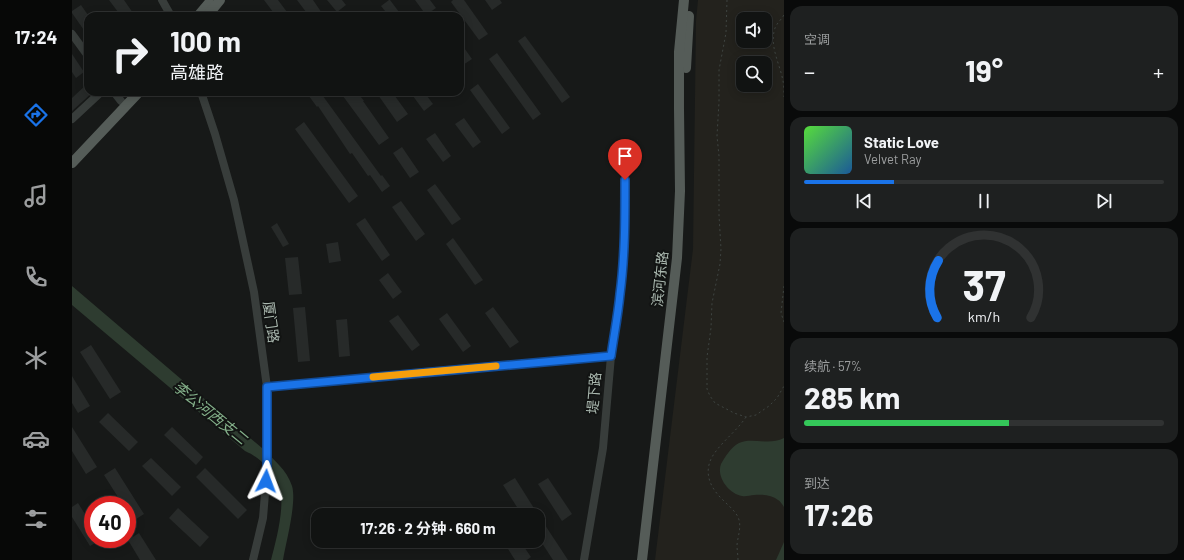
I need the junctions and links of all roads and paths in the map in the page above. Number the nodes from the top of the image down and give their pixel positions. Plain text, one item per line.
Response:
1 (162, 0) edge
2 (211, 0) edge
3 (220, 0) edge
4 (684, 0) edge
5 (691, 0) edge
6 (727, 0) edge
7 (169, 12) edge
8 (201, 12) edge
9 (210, 12) edge
10 (784, 15) edge
11 (72, 34) edge
12 (84, 50) edge
13 (97, 96) edge
14 (117, 96) edge
15 (126, 96) edge
16 (135, 96) edge
17 (202, 96) edge
18 (784, 97) edge
19 (121, 101) junction
20 (72, 119) edge
21 (72, 153) edge
22 (72, 163) edge
23 (625, 180) dead end
24 (784, 286) edge
25 (784, 322) edge
26 (611, 356) junction
27 (784, 386) edge
28 (267, 387) junction
29 (746, 417) junction
30 (253, 560) edge
31 (584, 560) edge
32 (642, 560) edge
33 (648, 560) edge
34 (738, 560) edge

1 - 7 street
2 - 8 main road
3 - 9 main road
4 - 32 main road, 滨河东路
5 - 33 main road, 滨河东路
6 - 29 path
10 - 18 path
11 - 12 street
13 - 20 street
14 - 19 street
15 - 19 main road
16 - 22 main road
17 - 28 street, 厦门路
19 - 21 main road
23 - 26 street, 堤下路
24 - 25 path
26 - 28 street
26 - 31 street, 堤下路
27 - 29 path
28 - 30 street, 厦门路
29 - 34 path

